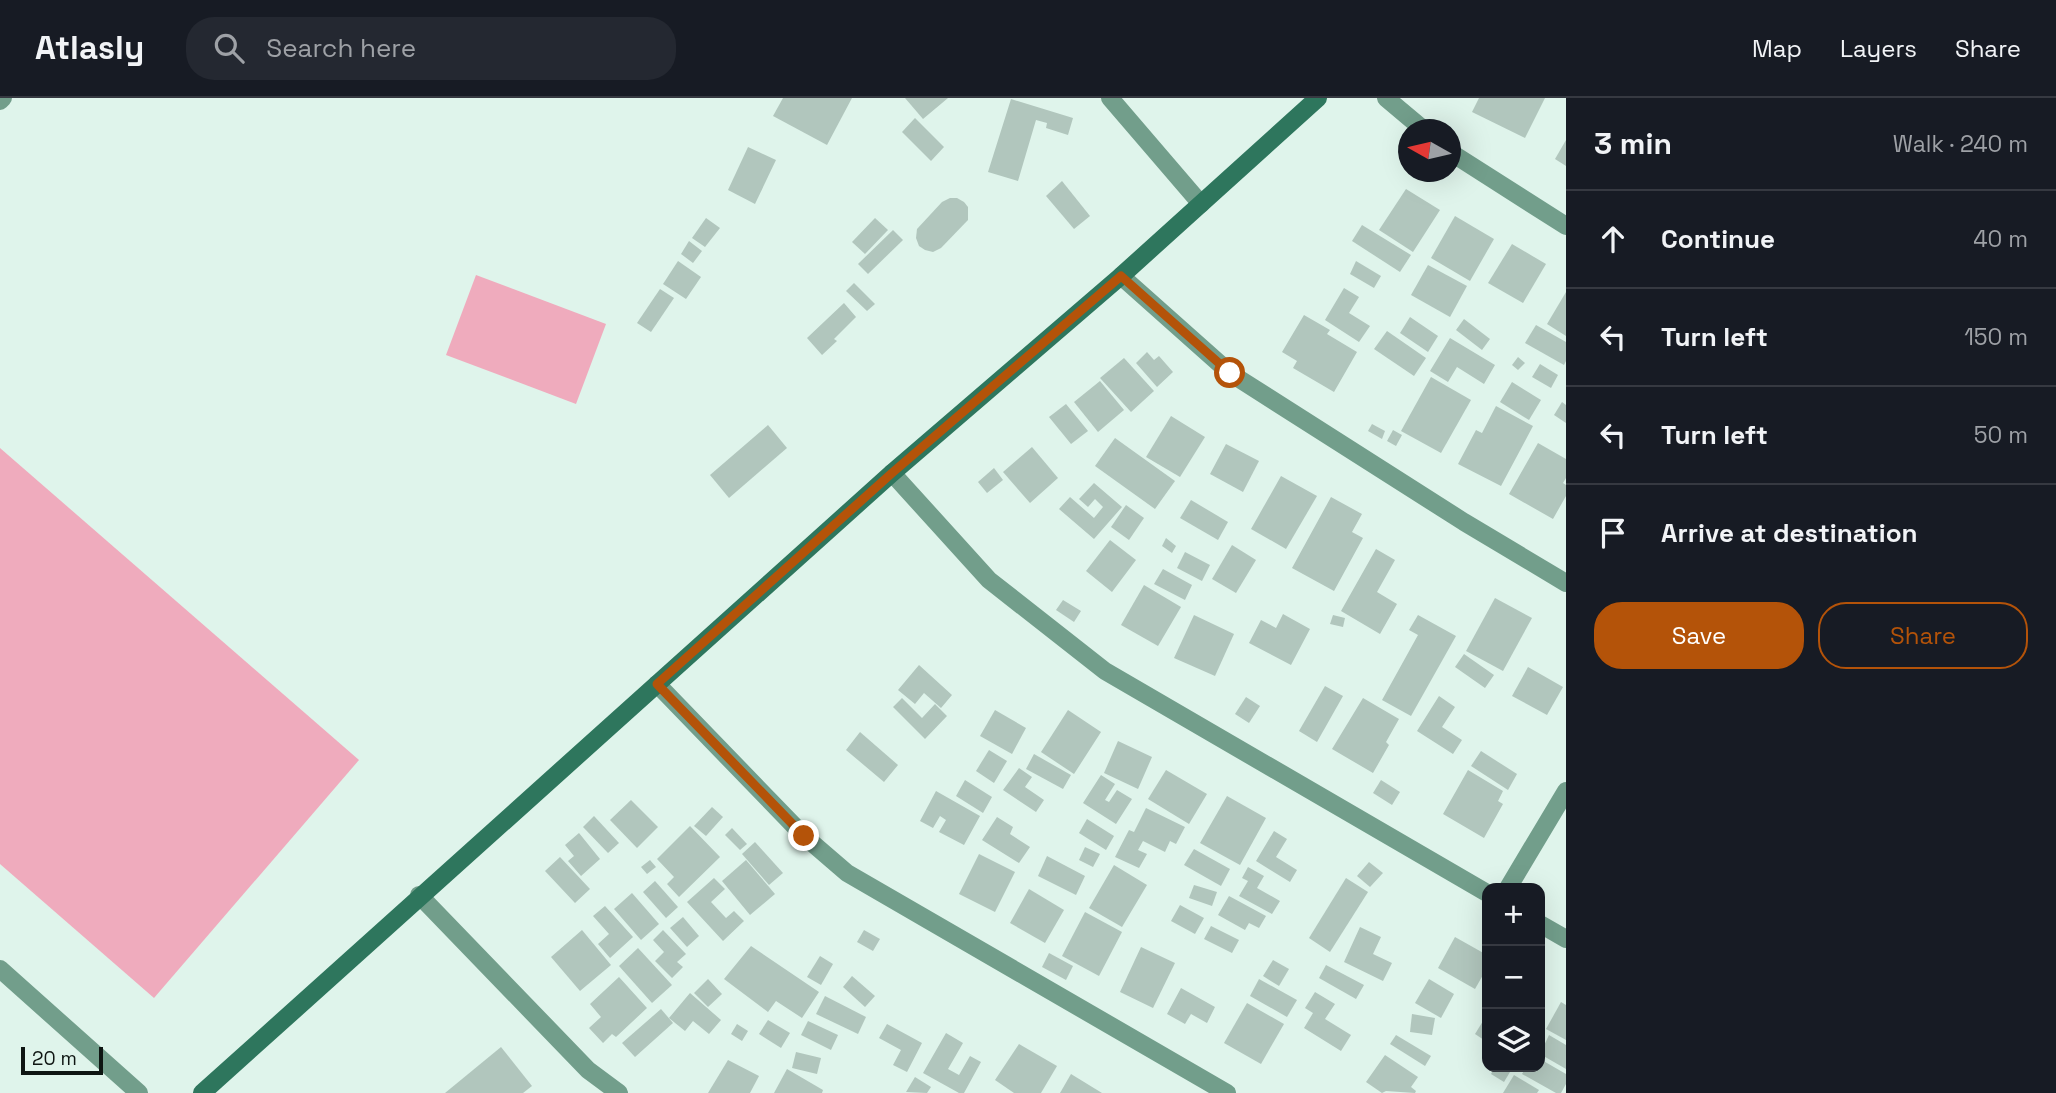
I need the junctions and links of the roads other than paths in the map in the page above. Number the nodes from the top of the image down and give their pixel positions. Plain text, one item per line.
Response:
1 (1110, 98) edge
2 (1318, 98) edge
3 (1386, 98) edge
4 (1411, 119) edge
5 (1461, 158) edge
6 (1201, 204) junction
7 (1566, 226) edge
8 (1121, 276) junction
9 (892, 473) junction
10 (1566, 583) edge
11 (657, 684) junction
12 (1566, 791) edge
13 (1511, 883) edge
14 (1482, 890) edge
15 (419, 895) junction
16 (1545, 926) edge
17 (1566, 939) edge
18 (0, 969) edge
19 (139, 1093) edge
20 (202, 1093) edge
21 (619, 1093) edge
22 (1227, 1093) edge

1 - 6 street
2 - 6 street
3 - 4 street
5 - 7 street
6 - 8 street
8 - 9 street
8 - 10 street
9 - 11 street
9 - 14 street
11 - 15 street
11 - 22 street
12 - 13 street
15 - 20 street
15 - 21 street
16 - 17 street
18 - 19 street

